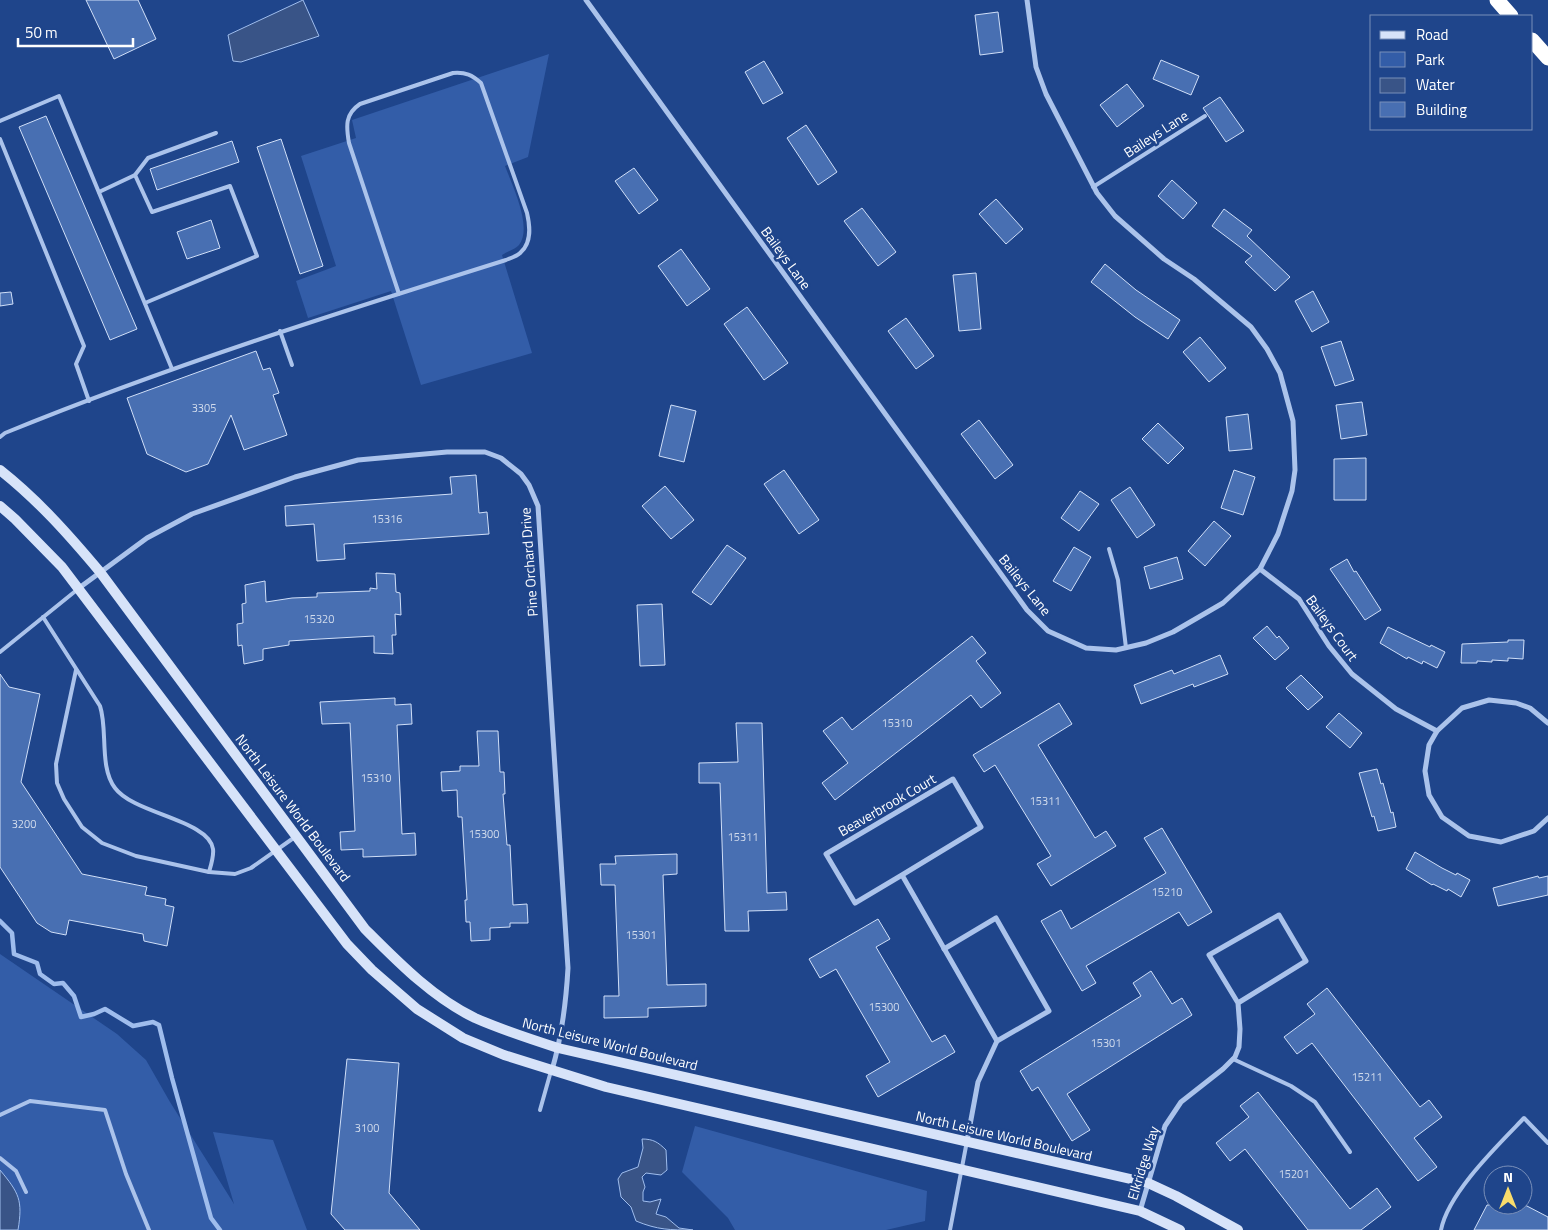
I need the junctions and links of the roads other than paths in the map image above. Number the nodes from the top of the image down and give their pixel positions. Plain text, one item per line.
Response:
1 (586, 0) edge
2 (1027, 0) edge
3 (1496, 0) edge
4 (1510, 15) edge
5 (1533, 41) edge
6 (1548, 58) edge
7 (1205, 116) dead end
8 (0, 121) edge
9 (216, 133) dead end
10 (0, 139) edge
11 (136, 175) junction
12 (1094, 187) junction
13 (99, 192) junction
14 (399, 294) junction
15 (145, 304) junction
16 (280, 331) junction
17 (292, 365) dead end
18 (172, 369) junction
19 (89, 401) junction
20 (0, 437) edge
21 (0, 470) edge
22 (0, 506) edge
23 (1109, 549) dead end
24 (1260, 569) junction
25 (100, 572) junction
26 (78, 589) junction
27 (43, 617) junction
28 (1126, 648) junction
29 (0, 652) edge
30 (76, 670) junction
31 (1548, 723) edge
32 (1437, 731) junction
33 (1548, 818) edge
34 (296, 836) junction
35 (276, 850) junction
36 (209, 872) junction
37 (902, 875) junction
38 (944, 949) junction
39 (1238, 1003) junction
40 (997, 1041) junction
41 (558, 1048) junction
42 (1233, 1059) junction
43 (552, 1071) junction
44 (540, 1110) dead end
45 (0, 1115) edge
46 (967, 1141) junction
47 (1548, 1143) edge
48 (1350, 1152) dead end
49 (0, 1158) edge
50 (963, 1169) junction
51 (1148, 1183) junction
52 (26, 1192) dead end
53 (1140, 1211) junction
54 (149, 1230) edge
55 (950, 1230) edge
56 (1180, 1230) edge
57 (1238, 1230) edge
58 (1441, 1230) edge

1 - 28 street, Baileys Lane
2 - 12 street, Baileys Lane
3 - 4 highway
5 - 6 highway
7 - 12 lane, Baileys Lane
8 - 13 lane
9 - 11 lane
10 - 19 lane
11 - 13 lane
11 - 15 lane
12 - 24 street, Baileys Lane
13 - 15 lane
14 - 14 lane
14 - 16 lane
15 - 18 lane
16 - 17 lane
16 - 18 lane
18 - 19 lane
19 - 20 lane
21 - 25 street, North Leisure World Boulevard
22 - 26 street
23 - 28 lane
24 - 28 street, Baileys Lane
24 - 32 street, Baileys Court
25 - 26 street, Pine Orchard Drive
25 - 34 street, North Leisure World Boulevard
25 - 41 street, Pine Orchard Drive
26 - 27 lane
26 - 35 street
27 - 29 lane
27 - 30 lane
30 - 36 lane
30 - 36 lane
31 - 32 street
32 - 33 street
34 - 35 lane
34 - 41 street, North Leisure World Boulevard
35 - 36 lane
35 - 43 street
37 - 37 street, Beaverbrook Court
37 - 38 street
38 - 40 street
38 - 40 street
39 - 39 street
39 - 42 street
40 - 46 street
41 - 43 street, Pine Orchard Drive
41 - 46 street, North Leisure World Boulevard
42 - 48 lane
42 - 51 street, Elkridge Way
43 - 44 lane
43 - 50 street
45 - 54 lane
46 - 50 lane
46 - 51 street, North Leisure World Boulevard
47 - 58 lane
49 - 52 lane
50 - 53 street
50 - 55 lane
51 - 53 street, Elkridge Way
51 - 57 street, North Leisure World Boulevard
53 - 56 street

